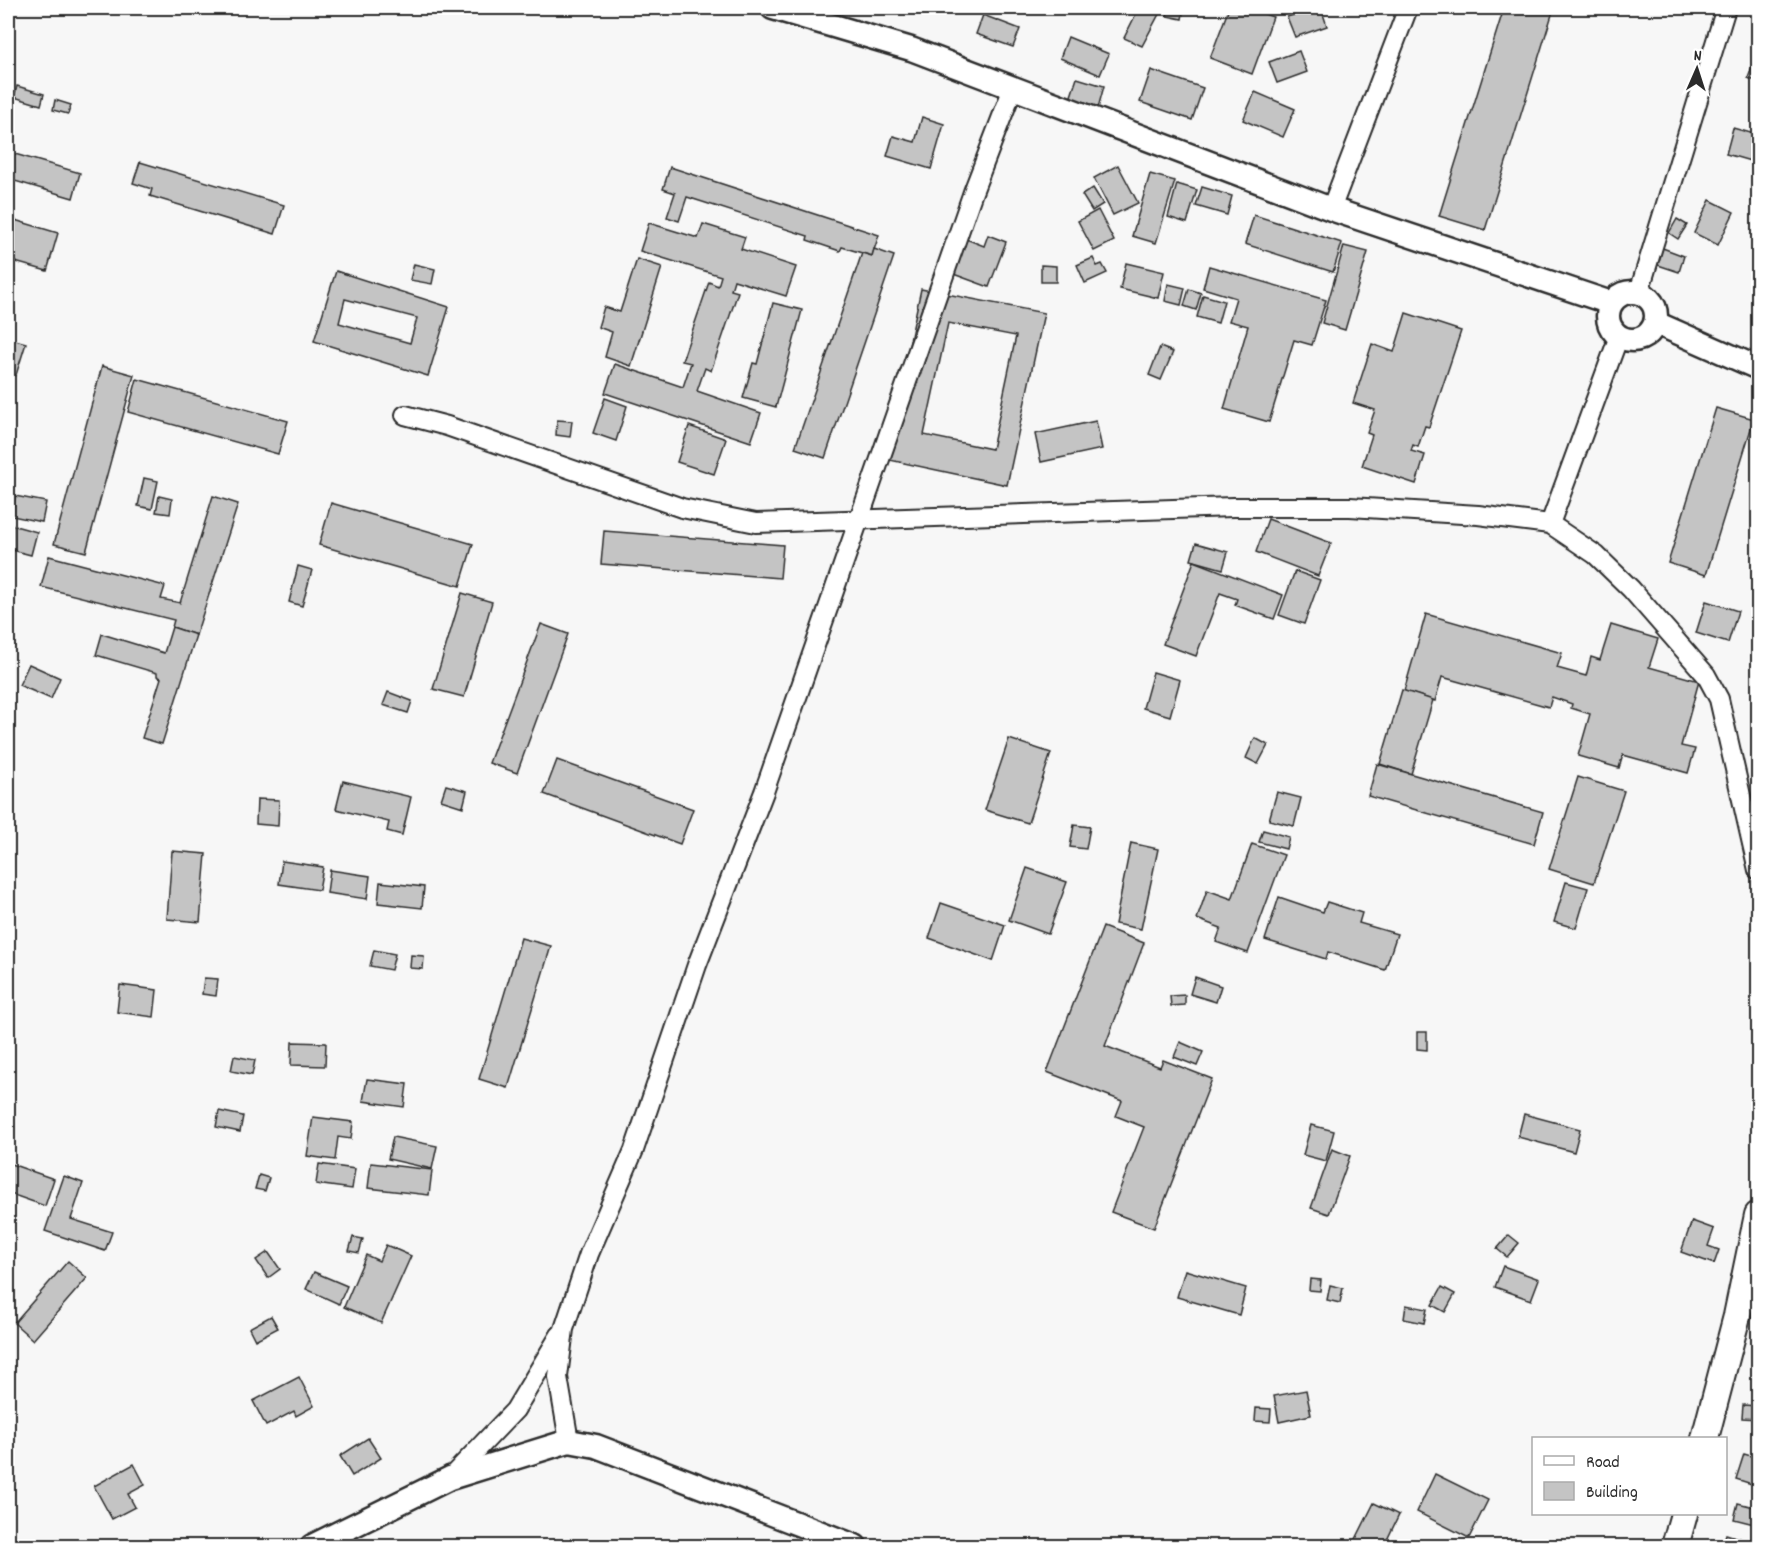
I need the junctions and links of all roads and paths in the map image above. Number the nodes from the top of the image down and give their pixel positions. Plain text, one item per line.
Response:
1 (773, 8) edge
2 (1408, 8) edge
3 (1726, 8) edge
4 (1013, 88) junction
5 (1331, 209) junction
6 (1639, 292) junction
7 (1611, 303) junction
8 (1656, 323) junction
9 (1619, 336) junction
10 (1758, 368) edge
11 (405, 415) dead end
12 (860, 520) junction
13 (1550, 524) junction
14 (1758, 870) edge
15 (1758, 1215) edge
16 (564, 1329) junction
17 (1705, 1437) edge
18 (569, 1441) junction
19 (450, 1478) junction
20 (1684, 1515) edge
21 (312, 1546) edge
22 (855, 1546) edge
23 (1675, 1546) edge

1 - 4 street
2 - 5 street
3 - 6 street
4 - 5 street
4 - 12 street
5 - 7 street
6 - 7 street
6 - 8 street
7 - 9 street
8 - 9 street
8 - 10 street
9 - 13 street
11 - 12 street
12 - 13 street
12 - 16 street
13 - 14 street
15 - 17 main road
16 - 18 street
16 - 19 street
18 - 19 street
18 - 22 street
19 - 21 street
20 - 23 main road

